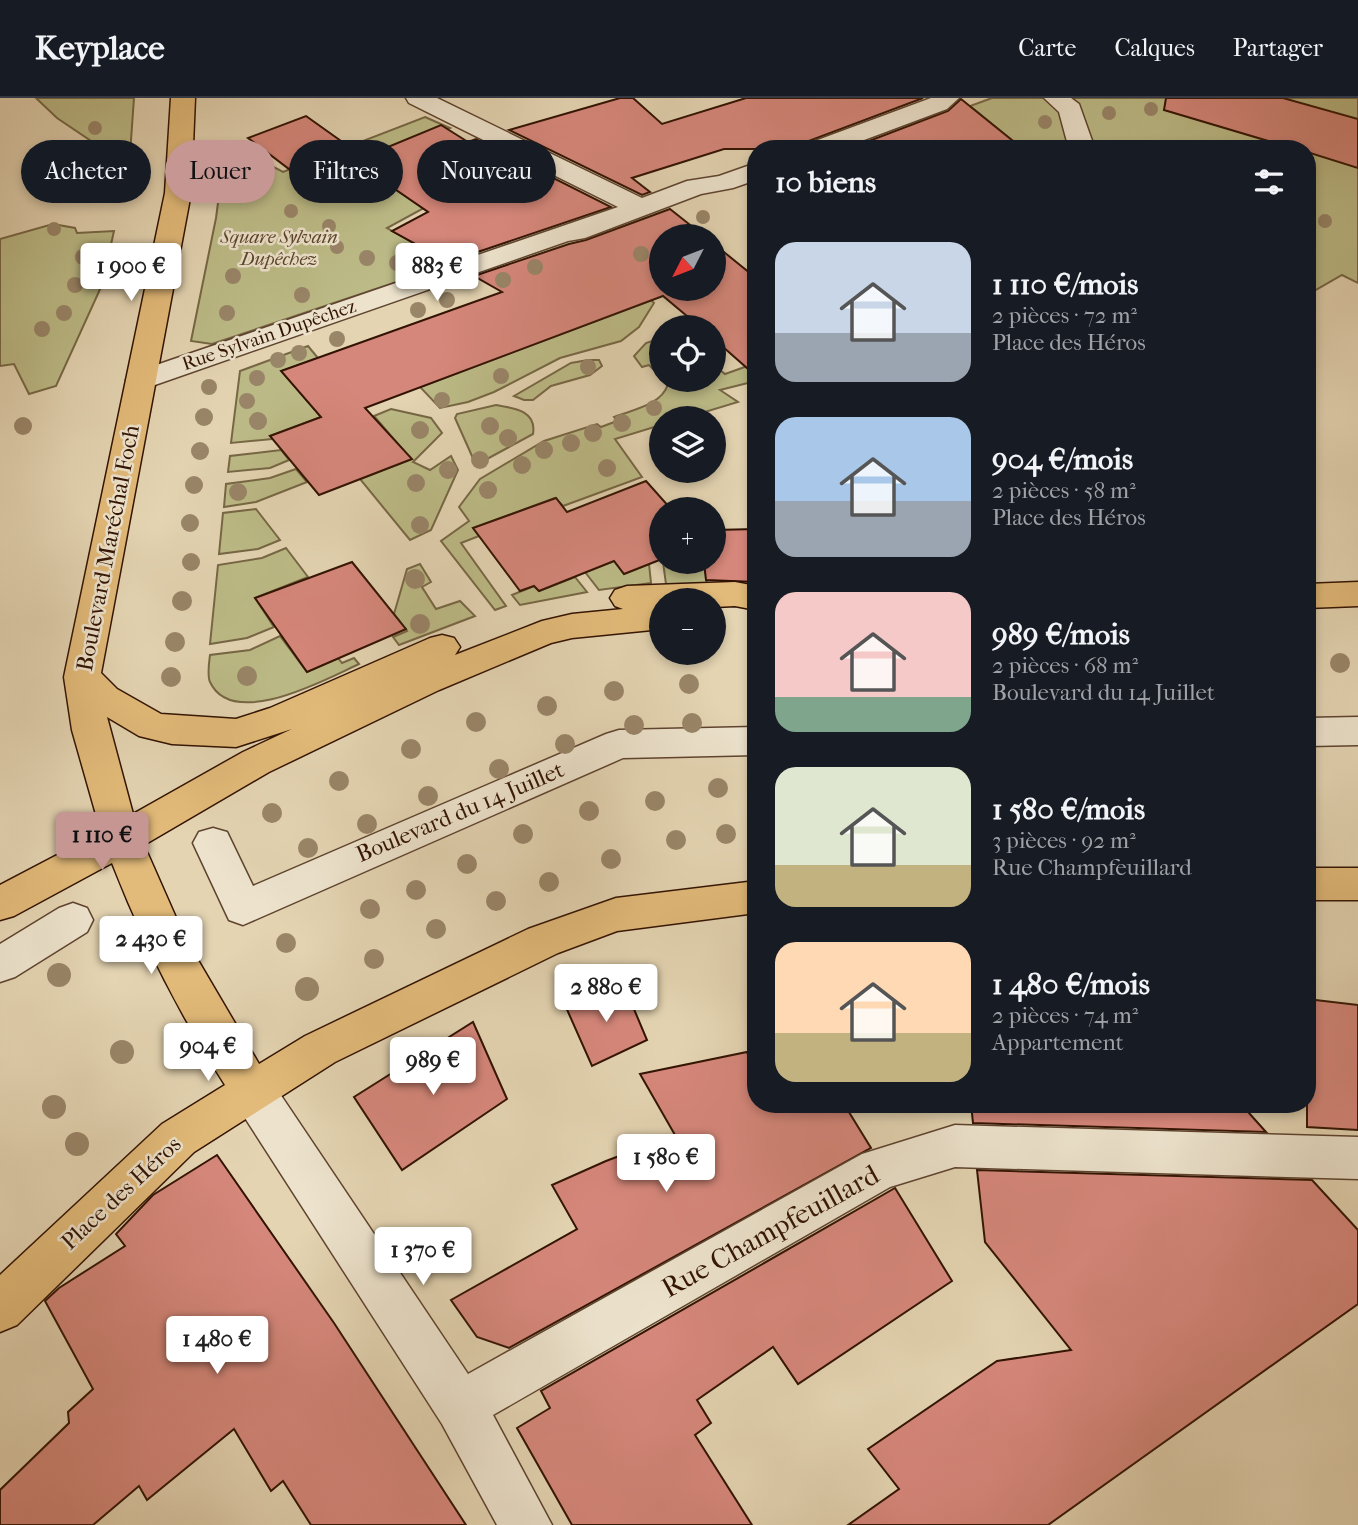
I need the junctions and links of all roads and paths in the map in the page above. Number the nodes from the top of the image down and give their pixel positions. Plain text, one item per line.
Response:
1 (183, 98) edge
2 (418, 98) edge
3 (947, 98) edge
4 (1056, 98) edge
5 (840, 140) edge
6 (1079, 140) edge
7 (747, 174) edge
8 (641, 208) junction
9 (141, 380) junction
10 (1358, 594) edge
11 (747, 596) edge
12 (1316, 596) edge
13 (747, 611) edge
14 (726, 612) edge
15 (649, 618) edge
16 (82, 677) junction
17 (1358, 731) edge
18 (1316, 732) edge
19 (747, 741) edge
20 (122, 839) junction
21 (213, 843) dead end
22 (1316, 884) edge
23 (1358, 884) edge
24 (747, 898) edge
25 (39, 919) edge
26 (0, 965) edge
27 (252, 1090) junction
28 (1358, 1158) edge
29 (0, 1308) edge
30 (460, 1406) junction
31 (526, 1525) edge

1 - 9 main road, Boulevard Maréchal Foch
2 - 8 street
3 - 5 street
4 - 6 street
7 - 8 street, Rue Sylvain Dupêchez
8 - 9 street, Rue Sylvain Dupêchez
9 - 16 main road, Boulevard Maréchal Foch
10 - 12 main road
11 - 16 main road
13 - 14 main road
15 - 20 main road
16 - 20 main road, Boulevard Maréchal Foch
17 - 18 street
19 - 21 street, Boulevard du 14 Juillet
20 - 25 main road
20 - 27 main road, Boulevard Maréchal Foch
22 - 23 main road
24 - 27 main road
25 - 26 street
27 - 29 main road, Place des Héros
27 - 30 street
28 - 30 street, Rue Champfeuillard
30 - 31 street

